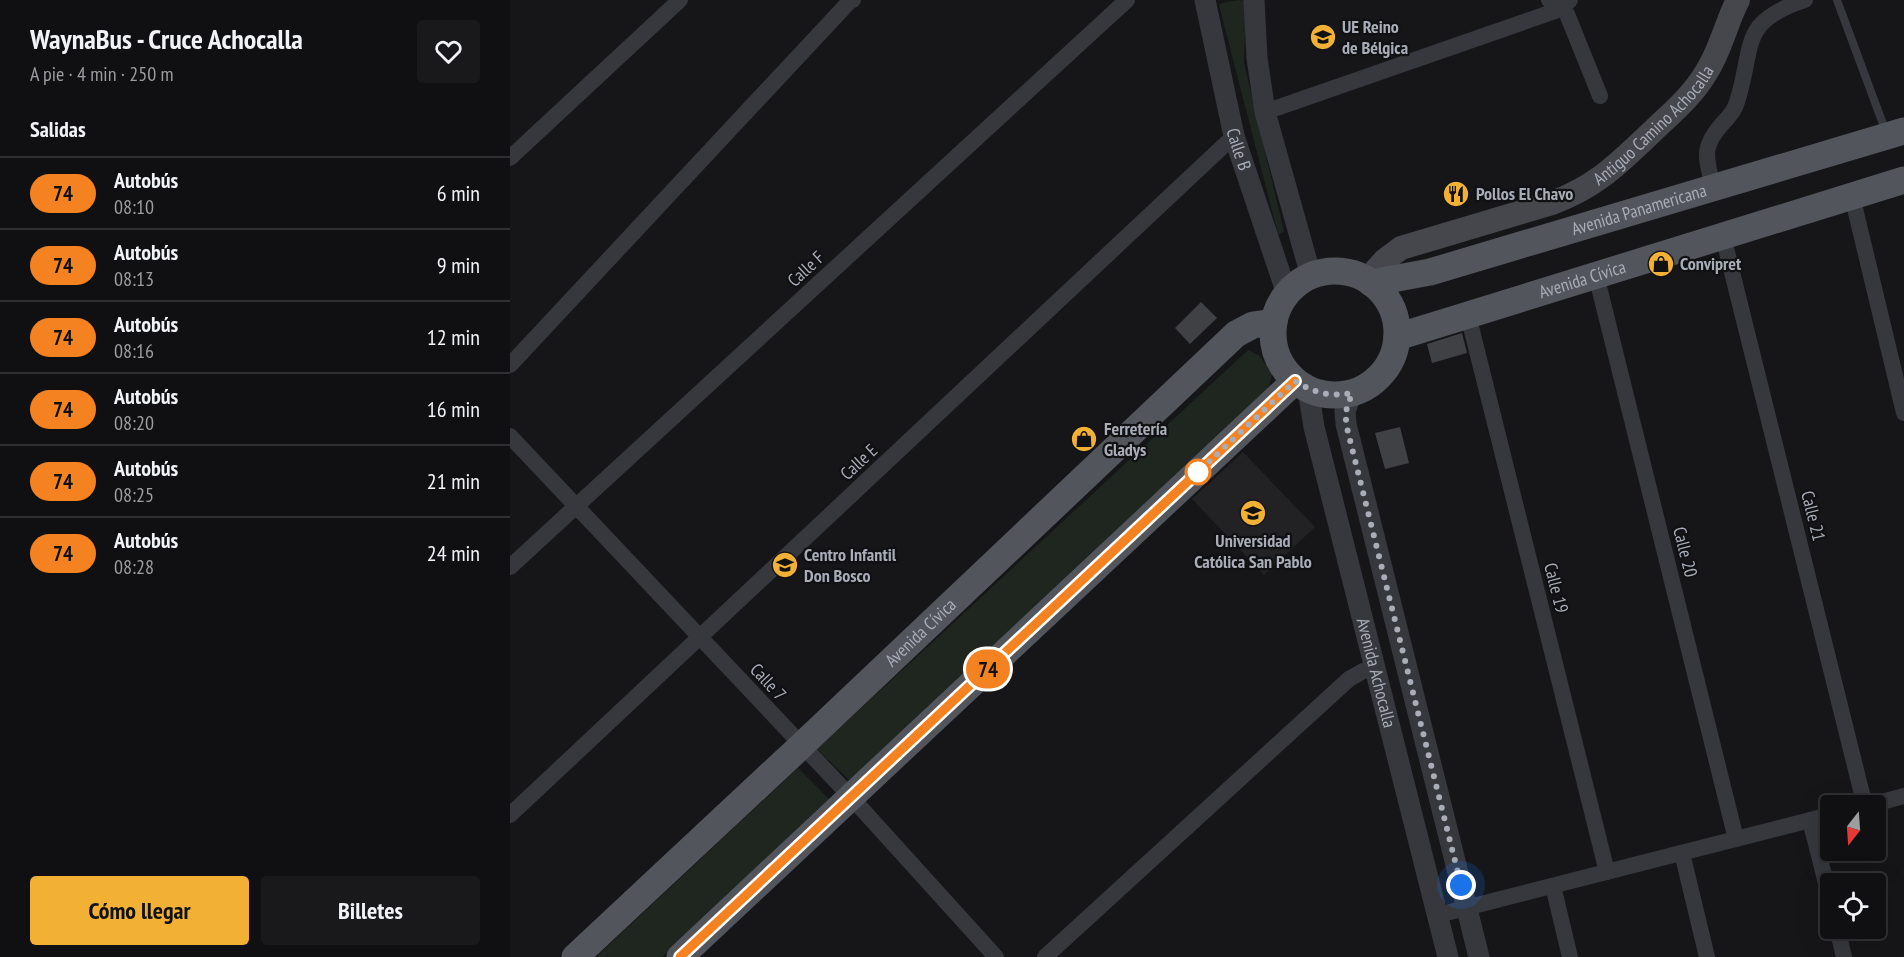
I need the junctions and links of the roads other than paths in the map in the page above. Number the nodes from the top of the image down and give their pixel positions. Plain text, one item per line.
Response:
1 (680, 0) edge
2 (851, 0) edge
3 (1127, 0) edge
4 (1205, 0) edge
5 (1254, 0) edge
6 (1737, 0) edge
7 (1805, 0) edge
8 (1837, 0) edge
9 (1561, 3) edge
10 (1600, 96) dead end
11 (1265, 112) junction
12 (1895, 133) edge
13 (1234, 136) junction
14 (510, 158) edge
15 (1904, 180) edge
16 (1713, 188) junction
17 (1852, 196) junction
18 (1724, 236) junction
19 (1596, 275) junction
20 (1311, 276) junction
21 (1369, 282) junction
22 (1287, 294) junction
23 (1468, 315) junction
24 (1274, 322) junction
25 (1397, 337) junction
26 (510, 365) edge
27 (1301, 385) junction
28 (1352, 393) junction
29 (1904, 413) edge
30 (510, 436) edge
31 (577, 506) junction
32 (510, 567) edge
33 (699, 638) junction
34 (1375, 668) junction
35 (801, 746) junction
36 (1863, 795) edge
37 (1904, 796) edge
38 (851, 797) junction
39 (1886, 801) edge
40 (510, 815) edge
41 (1820, 818) edge
42 (1810, 820) junction
43 (1736, 839) junction
44 (1682, 853) junction
45 (1607, 872) junction
46 (1823, 873) edge
47 (1553, 886) junction
48 (1467, 908) junction
49 (1438, 915) junction
50 (1840, 939) edge
51 (575, 957) edge
52 (680, 957) edge
53 (996, 957) edge
54 (1045, 957) edge
55 (1448, 957) edge
56 (1479, 957) edge
57 (1570, 957) edge
58 (1707, 957) edge
59 (1844, 957) edge

1 - 14 street
2 - 26 street
3 - 31 street, Calle F
4 - 13 street, Calle B
5 - 11 street, Calle B
6 - 21 main road, Antiguo Camino Achocalla
7 - 16 street
8 - 12 lane
9 - 10 street
9 - 11 street
11 - 20 street, Calle B
12 - 16 main road, Avenida Panamericana
13 - 22 street, Calle B
13 - 33 street, Calle E
15 - 17 main road, Avenida Cívica
16 - 21 main road, Avenida Panamericana
17 - 18 main road, Avenida Cívica
17 - 29 street
18 - 19 main road, Avenida Cívica
18 - 36 street, Calle 21
19 - 23 main road, Avenida Cívica
19 - 43 street, Calle 20
20 - 21 main road
20 - 22 main road
21 - 25 main road
22 - 24 main road
23 - 25 main road, Avenida Cívica
23 - 45 street, Calle 19
24 - 27 main road
24 - 35 main road, Avenida Cívica
25 - 28 main road
27 - 28 main road
27 - 34 street, Avenida Achocalla
27 - 38 main road
28 - 48 street, Avenida Achocalla
30 - 31 street, Calle 7
31 - 32 street, Calle F
31 - 33 street, Calle 7
33 - 35 street, Calle 7
33 - 40 street, Calle E
34 - 49 street, Avenida Achocalla
34 - 54 street
35 - 38 street, Calle 7
35 - 51 main road, Avenida Cívica
37 - 39 street
38 - 52 main road
38 - 53 street, Calle 7
41 - 42 street
42 - 43 street
42 - 46 street
43 - 44 street
44 - 45 street
44 - 58 street
45 - 47 street
47 - 48 street
47 - 57 street
48 - 49 street
48 - 56 street, Avenida Achocalla
49 - 55 street, Avenida Achocalla
50 - 59 street

